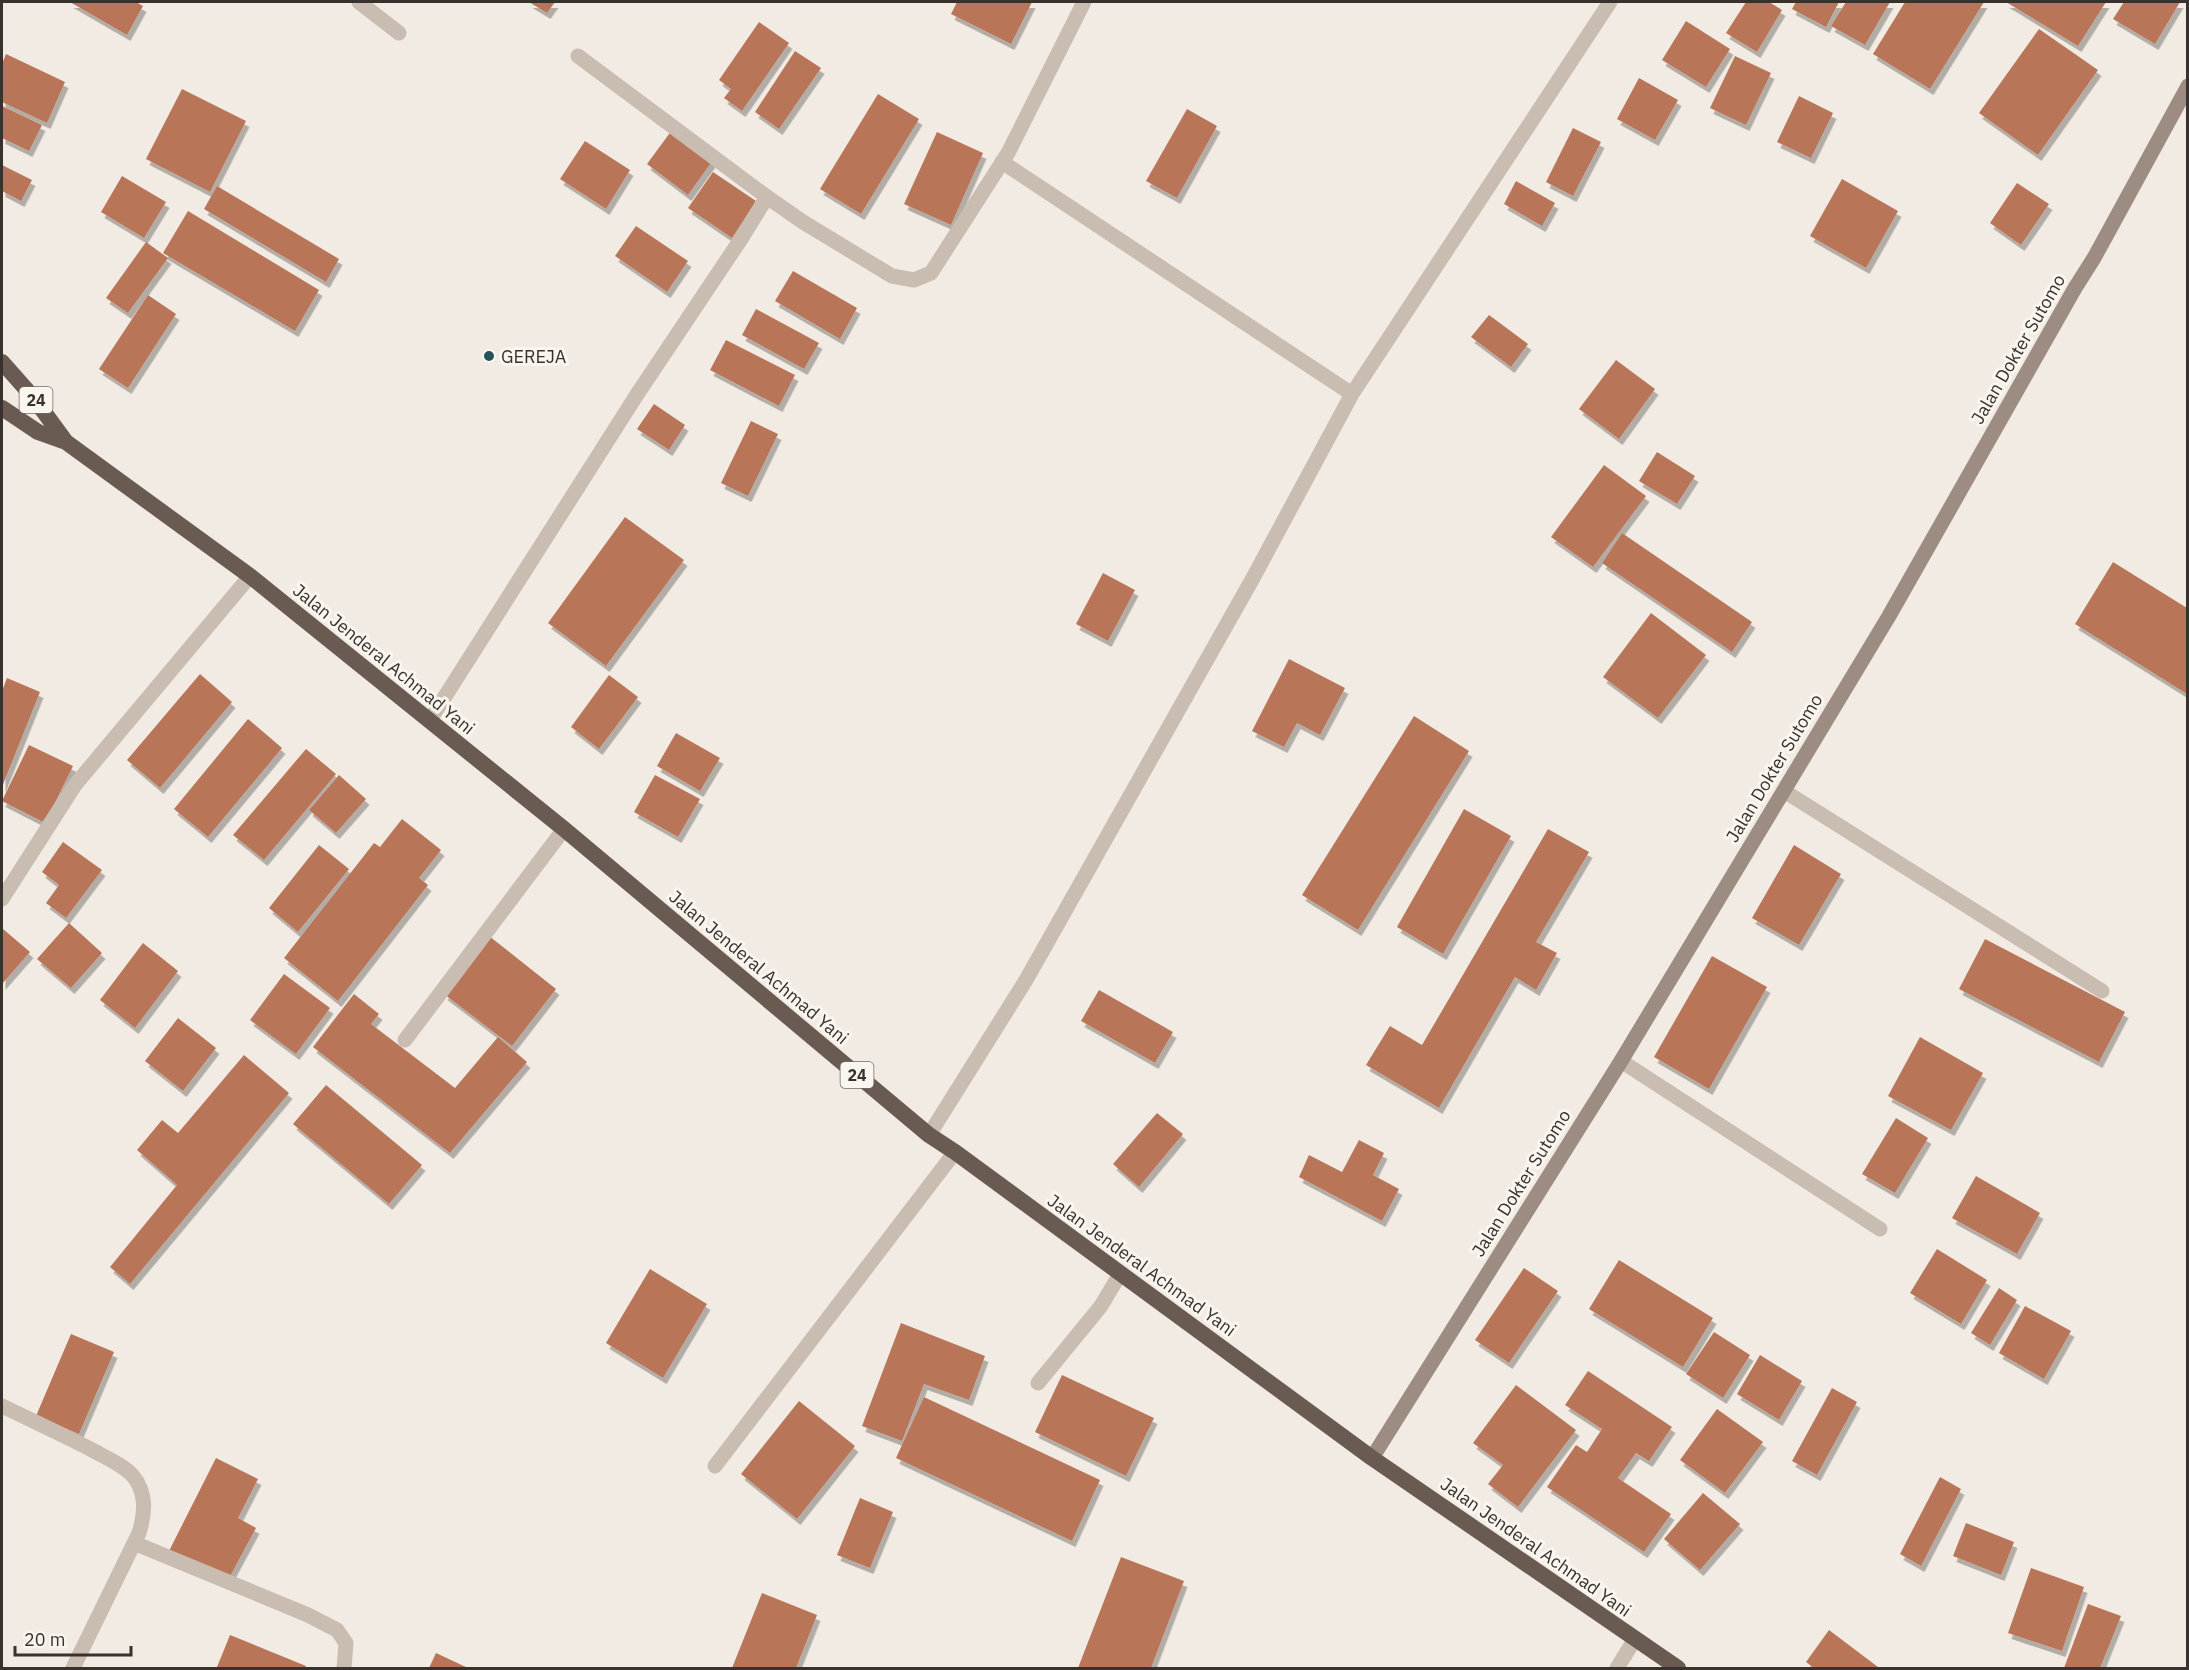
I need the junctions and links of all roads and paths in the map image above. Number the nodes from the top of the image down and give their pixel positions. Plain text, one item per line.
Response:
1 (359, 2) edge
2 (1084, 2) edge
3 (1611, 2) edge
4 (399, 33) dead end
5 (578, 56) dead end
6 (2187, 86) edge
7 (1002, 162) junction
8 (766, 197) junction
9 (2, 362) edge
10 (1352, 394) junction
11 (2, 408) edge
12 (66, 442) junction
13 (250, 576) junction
14 (430, 720) junction
15 (1784, 791) junction
16 (564, 829) junction
17 (2, 899) edge
18 (2102, 991) dead end
19 (405, 1040) dead end
20 (1621, 1061) junction
21 (929, 1135) junction
22 (955, 1152) junction
23 (1880, 1229) dead end
24 (1120, 1274) junction
25 (1038, 1383) dead end
26 (2, 1406) edge
27 (1372, 1458) junction
28 (715, 1466) dead end
29 (134, 1543) junction
30 (1635, 1639) junction
31 (73, 1668) edge
32 (344, 1668) edge
33 (1617, 1668) edge
34 (1678, 1668) edge

1 - 4 street
2 - 7 street
3 - 10 street
5 - 8 street
6 - 15 main road, Jalan Dokter Sutomo
7 - 8 street
7 - 10 street
8 - 14 street
9 - 12 highway, 24
10 - 21 street
11 - 12 highway, 24
12 - 13 highway, Jalan Jenderal Achmad Yani / 24
13 - 14 highway, Jalan Jenderal Achmad Yani / 24
13 - 17 street
14 - 16 highway, Jalan Jenderal Achmad Yani / 24
15 - 18 street
15 - 20 main road, Jalan Dokter Sutomo
16 - 19 street
16 - 21 highway, Jalan Jenderal Achmad Yani / 24
20 - 23 street
20 - 27 main road, Jalan Dokter Sutomo
21 - 22 highway, Jalan Jenderal Achmad Yani / 24
22 - 24 highway, Jalan Jenderal Achmad Yani / 24
22 - 28 street
24 - 25 street
24 - 27 highway, Jalan Jenderal Achmad Yani / 24
26 - 29 street
27 - 30 highway, Jalan Jenderal Achmad Yani / 24
29 - 31 street
29 - 32 street
30 - 33 street
30 - 34 highway, Jalan Jenderal Achmad Yani / 24

